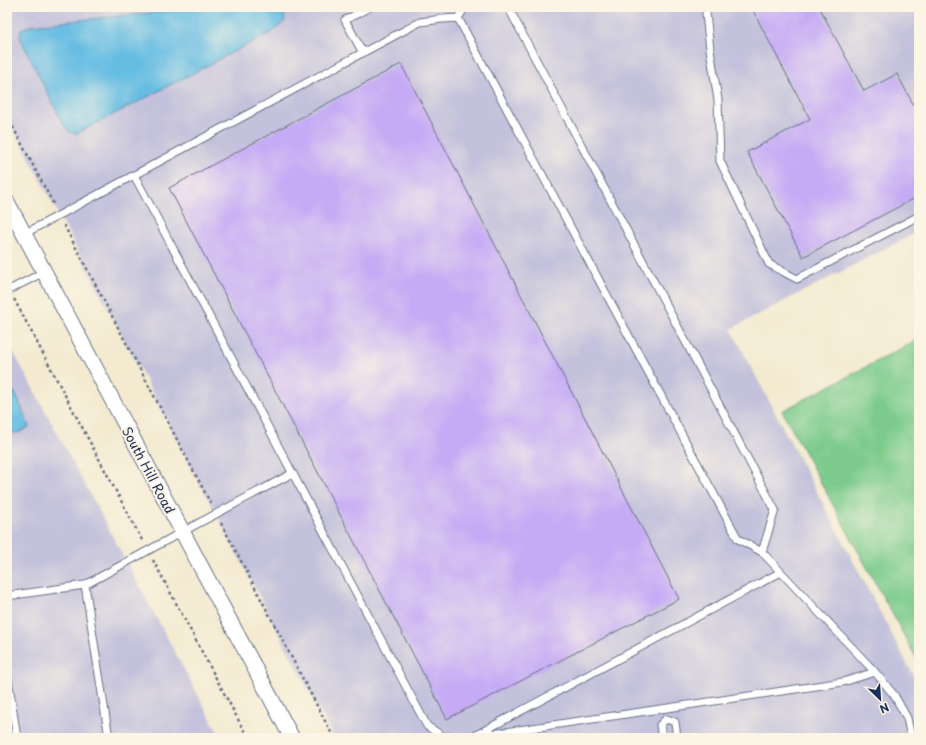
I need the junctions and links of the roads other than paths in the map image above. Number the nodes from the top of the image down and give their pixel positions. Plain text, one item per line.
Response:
1 (370, 7) edge
2 (465, 7) edge
3 (508, 7) edge
4 (708, 7) edge
5 (458, 18) junction
6 (363, 53) junction
7 (134, 175) junction
8 (7, 202) edge
9 (919, 216) edge
10 (24, 234) junction
11 (44, 272) junction
12 (8, 291) edge
13 (293, 474) junction
14 (182, 532) junction
15 (762, 552) junction
16 (781, 572) junction
17 (85, 584) junction
18 (7, 596) edge
19 (7, 672) edge
20 (875, 672) junction
21 (665, 708) junction
22 (666, 719) junction
23 (17, 738) edge
24 (109, 738) edge
25 (292, 738) edge
26 (471, 738) edge
27 (662, 738) edge
28 (677, 738) edge
29 (911, 738) edge

1 - 6 lane
2 - 5 lane
3 - 15 lane
4 - 9 lane
5 - 6 lane
5 - 15 lane
6 - 7 lane
7 - 10 lane
7 - 13 lane
8 - 10 street, South Hill Road
10 - 11 street, South Hill Road
11 - 12 lane
11 - 14 street, South Hill Road
13 - 14 lane
13 - 26 lane
14 - 17 lane
14 - 25 street, South Hill Road
15 - 16 lane
16 - 20 lane
16 - 26 lane
17 - 18 lane
17 - 24 lane
19 - 23 lane
20 - 21 lane
20 - 29 lane
21 - 22 lane
21 - 26 lane
22 - 27 lane
22 - 28 lane

